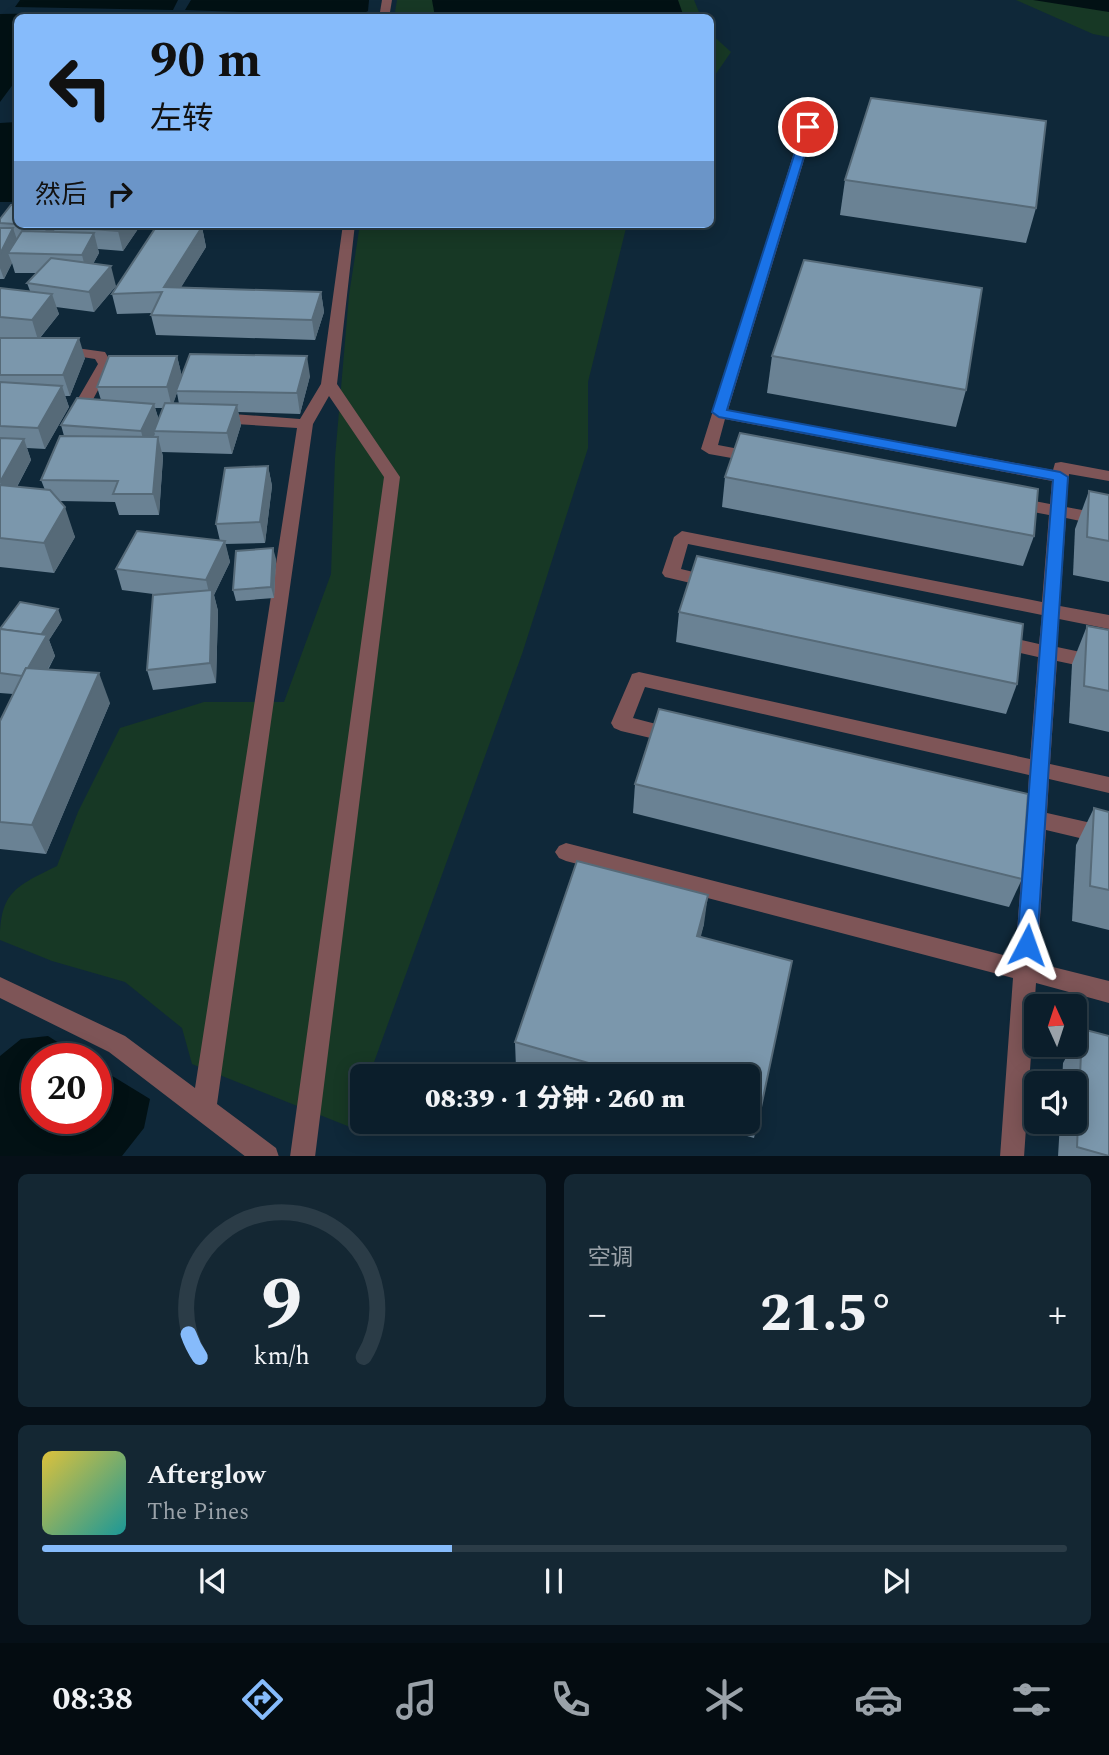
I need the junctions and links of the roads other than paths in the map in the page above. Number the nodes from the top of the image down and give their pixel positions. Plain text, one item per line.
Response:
1 (808, 127) dead end
2 (348, 228) edge
3 (41, 347) edge
4 (328, 384) junction
5 (107, 411) edge
6 (719, 412) junction
7 (199, 417) edge
8 (305, 424) junction
9 (776, 461) edge
10 (1109, 476) edge
11 (1060, 477) junction
12 (990, 499) edge
13 (1057, 511) junction
14 (1109, 521) edge
15 (725, 585) edge
16 (1050, 611) junction
17 (1109, 622) edge
18 (980, 638) edge
19 (1047, 652) junction
20 (1109, 665) edge
21 (701, 742) edge
22 (1039, 769) junction
23 (1109, 785) edge
24 (982, 807) edge
25 (1035, 819) junction
26 (1109, 836) edge
27 (566, 852) dead end
28 (1025, 970) junction
29 (0, 987) edge
30 (1109, 992) edge
31 (204, 1109) junction
32 (266, 1156) edge
33 (302, 1156) edge
34 (1012, 1156) edge

1 - 6 street
2 - 4 street
3 - 5 street
4 - 8 street
4 - 33 street
6 - 9 street
6 - 11 street
7 - 8 street
8 - 31 street
10 - 11 street
11 - 13 street
12 - 13 street
13 - 14 street
13 - 16 street
15 - 16 street
16 - 17 street
16 - 19 street
18 - 19 street
19 - 20 street
19 - 22 street
21 - 22 street
22 - 23 street
22 - 25 street
24 - 25 street
25 - 26 street
25 - 28 street
27 - 28 street
28 - 30 street
28 - 34 street
29 - 31 street
31 - 32 street

